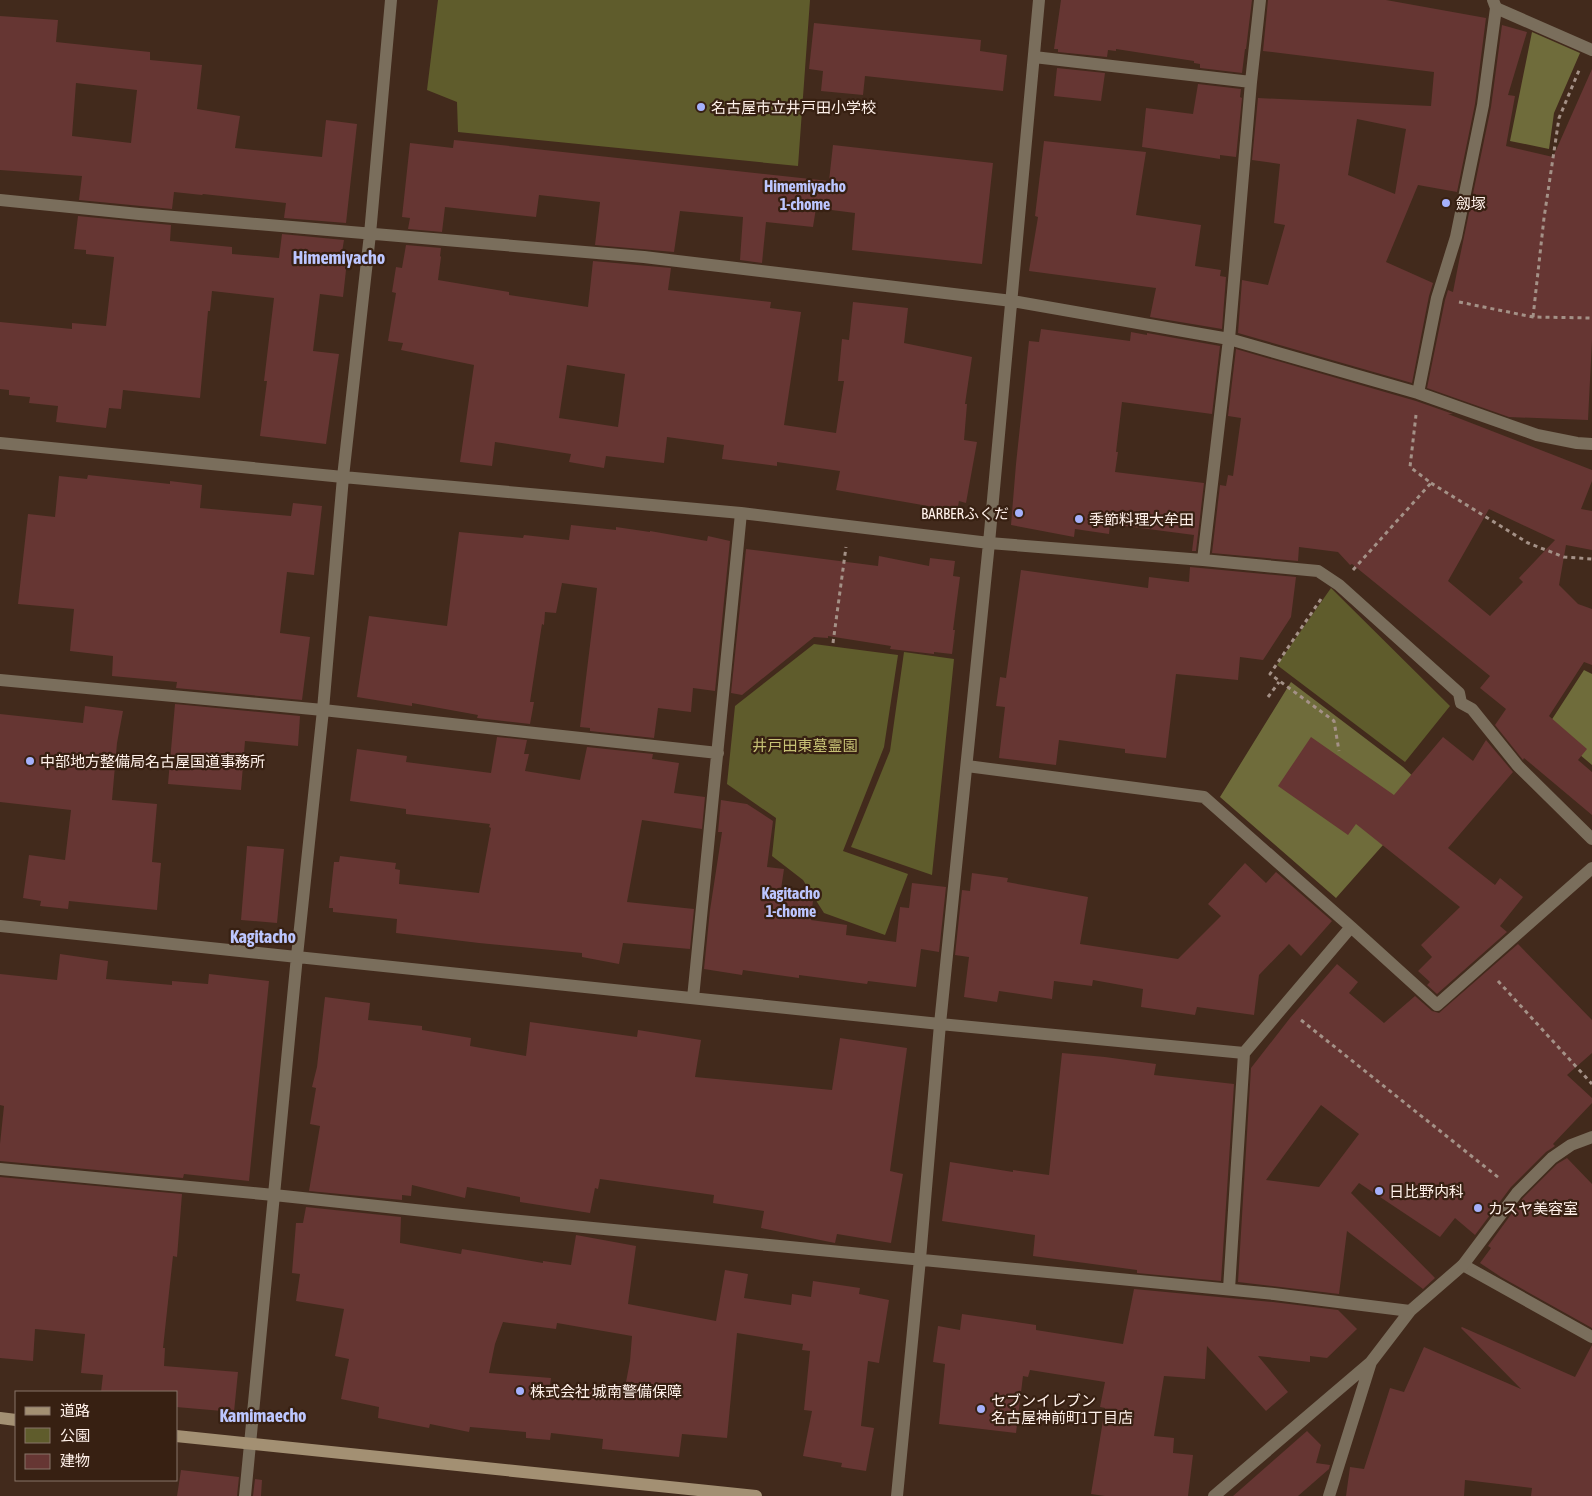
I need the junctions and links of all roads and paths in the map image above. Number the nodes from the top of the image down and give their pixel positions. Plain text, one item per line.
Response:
1 (391, 0) edge
2 (1039, 0) edge
3 (1260, 0) edge
4 (1494, 4) edge
5 (1590, 50) edge
6 (1034, 57) junction
7 (1251, 82) junction
8 (0, 200) edge
9 (370, 234) junction
10 (1438, 298) junction
11 (1012, 301) junction
12 (1534, 317) junction
13 (1592, 318) edge
14 (1229, 339) junction
15 (1418, 393) junction
16 (0, 443) edge
17 (1592, 444) edge
18 (343, 477) junction
19 (1431, 483) junction
20 (741, 513) junction
21 (849, 526) junction
22 (989, 543) junction
23 (1362, 559) dead end
24 (1592, 559) edge
25 (1203, 560) junction
26 (1333, 581) junction
27 (833, 643) dead end
28 (0, 680) edge
29 (1279, 682) junction
30 (1268, 697) dead end
31 (323, 710) junction
32 (1339, 751) dead end
33 (718, 753) junction
34 (967, 766) junction
35 (1592, 839) edge
36 (1592, 868) edge
37 (0, 926) edge
38 (1351, 926) junction
39 (297, 956) junction
40 (1482, 965) junction
41 (693, 998) junction
42 (1284, 1006) junction
43 (940, 1024) junction
44 (1244, 1053) junction
45 (1592, 1084) edge
46 (1591, 1140) edge
47 (0, 1169) edge
48 (1517, 1193) junction
49 (274, 1195) junction
50 (920, 1259) junction
51 (1464, 1265) junction
52 (1229, 1289) junction
53 (1410, 1311) junction
54 (1592, 1336) edge
55 (1371, 1362) junction
56 (0, 1418) edge
57 (15, 1420) edge
58 (178, 1436) edge
59 (251, 1444) junction
60 (665, 1492) edge
61 (246, 1496) edge
62 (756, 1496) edge
63 (897, 1496) edge
64 (1214, 1496) edge
65 (1329, 1496) edge

1 - 9 street
2 - 6 street
3 - 7 street
4 - 5 street
4 - 10 street
5 - 12 path
6 - 7 street
6 - 11 street
7 - 14 street
8 - 9 street
9 - 11 street
9 - 18 street
10 - 12 path
10 - 15 street
11 - 14 street
11 - 22 street
12 - 13 path
14 - 15 street
14 - 25 street
15 - 17 street
15 - 19 path
16 - 18 street
18 - 20 street
18 - 31 street
19 - 23 path
19 - 24 path
20 - 21 street
20 - 33 street
21 - 22 street
21 - 27 path
22 - 25 street
22 - 34 street
25 - 26 street
26 - 29 path
26 - 35 street
28 - 31 street
29 - 30 path
29 - 32 path
31 - 33 street
31 - 39 street
33 - 41 street
34 - 38 street
34 - 43 street
36 - 40 street
37 - 39 street
38 - 40 street
38 - 42 street
39 - 41 street
39 - 49 street
40 - 45 path
41 - 43 street
42 - 44 street
42 - 48 path
43 - 44 street
43 - 50 street
44 - 52 street
46 - 48 street
47 - 49 street
48 - 51 street
49 - 50 street
49 - 59 street
50 - 52 street
50 - 63 street
51 - 53 street
51 - 54 street
52 - 53 street
53 - 55 street
55 - 64 street
55 - 65 street
56 - 57 street
58 - 59 street
59 - 60 street
59 - 61 street
60 - 62 street

